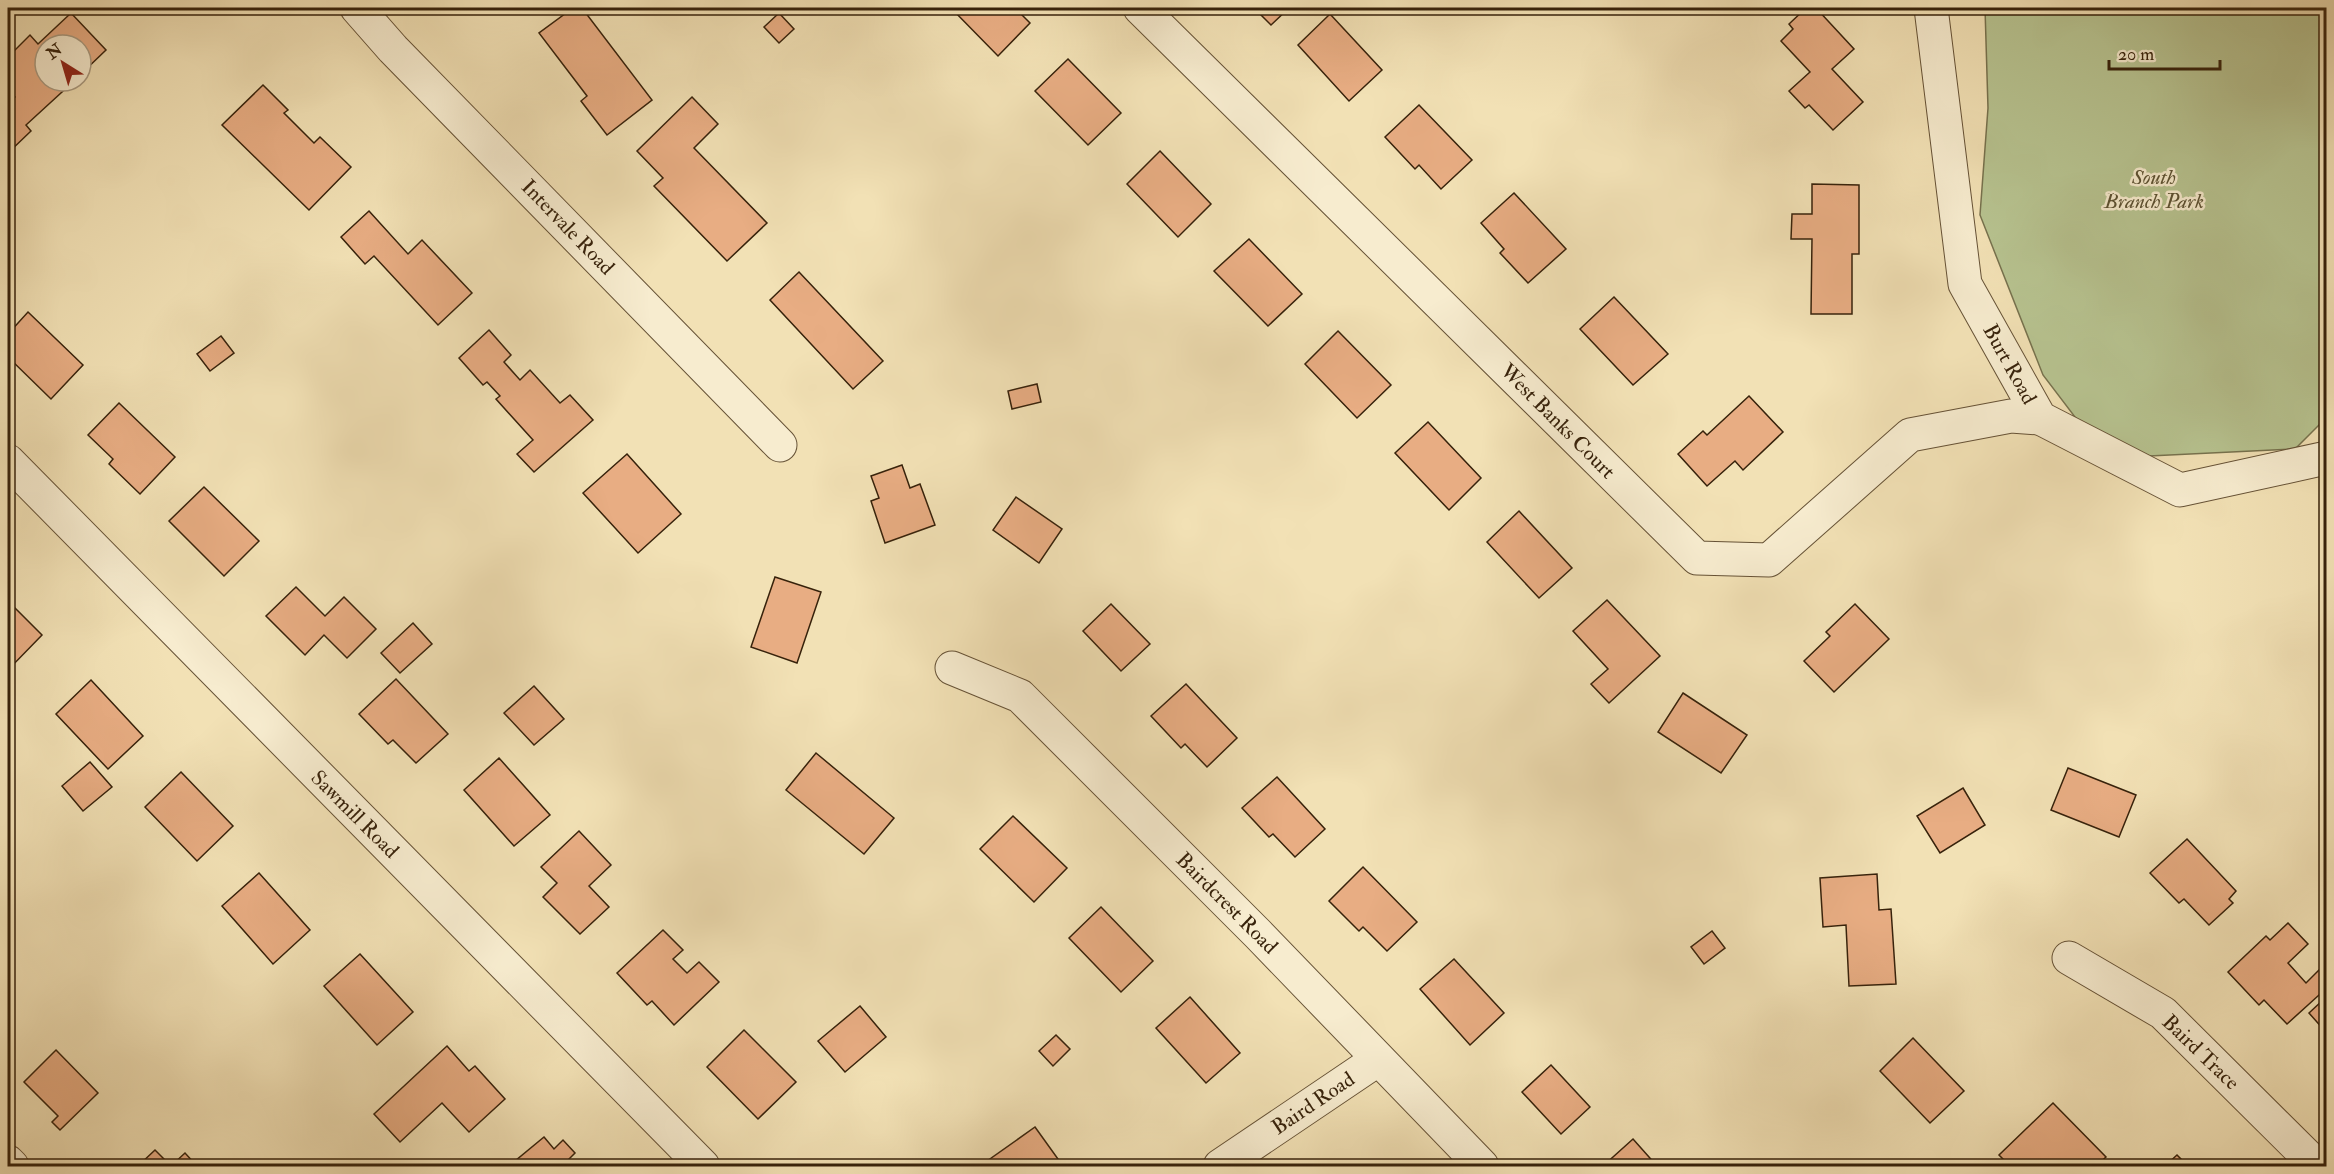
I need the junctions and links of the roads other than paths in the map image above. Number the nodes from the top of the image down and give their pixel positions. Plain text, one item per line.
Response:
1 (357, 8) edge
2 (1140, 8) edge
3 (1931, 8) edge
4 (2040, 418) junction
5 (780, 445) dead end
6 (2326, 458) edge
7 (8, 461) edge
8 (952, 668) dead end
9 (2069, 958) dead end
10 (1377, 1060) junction
11 (8, 1162) edge
12 (12, 1167) edge
13 (703, 1167) edge
14 (1220, 1167) edge
15 (1482, 1167) edge
16 (2317, 1167) edge

1 - 5 street, Intervale Road
2 - 4 street, West Banks Court
3 - 4 street, Burt Road
4 - 6 street, Burt Road
7 - 13 street, Sawmill Road
8 - 10 street, Bairdcrest Road
9 - 16 street, Baird Trace
10 - 14 street, Baird Road
10 - 15 street, Bairdcrest Road
11 - 12 street

